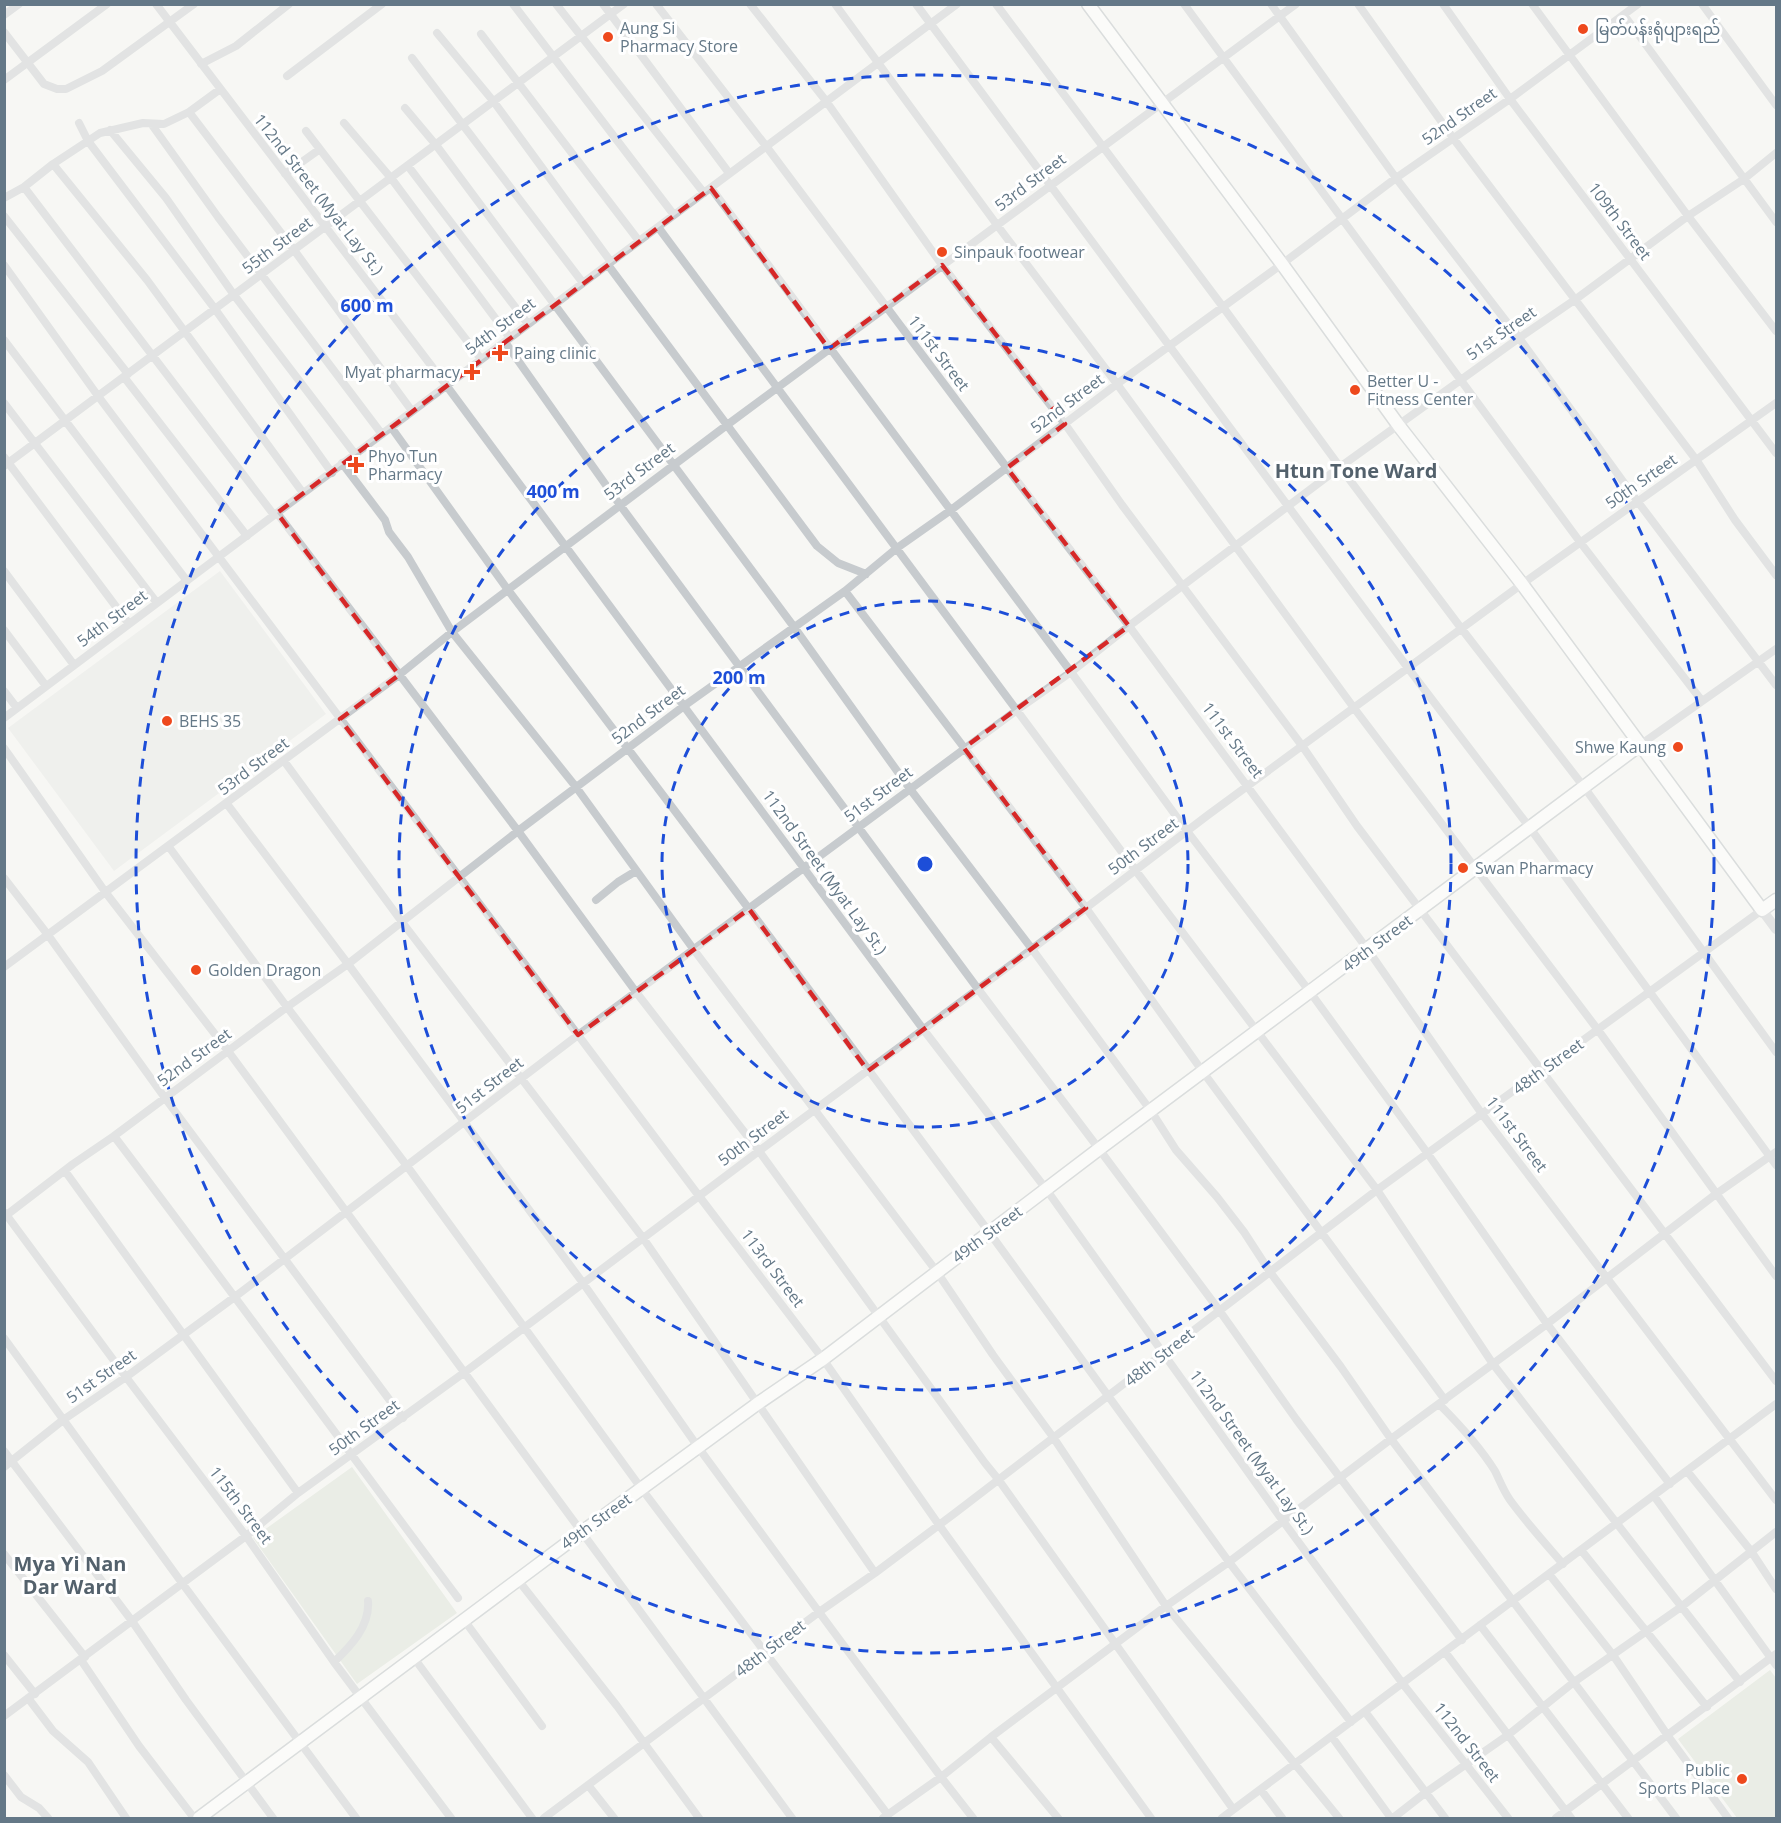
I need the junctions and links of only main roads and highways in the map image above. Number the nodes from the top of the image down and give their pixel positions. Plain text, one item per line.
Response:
1 (1088, 4) edge
2 (1640, 745) junction
3 (1776, 900) edge
4 (197, 1818) edge

1 - 2 main road
2 - 3 main road, 48th Street
2 - 4 main road, 49th Street

